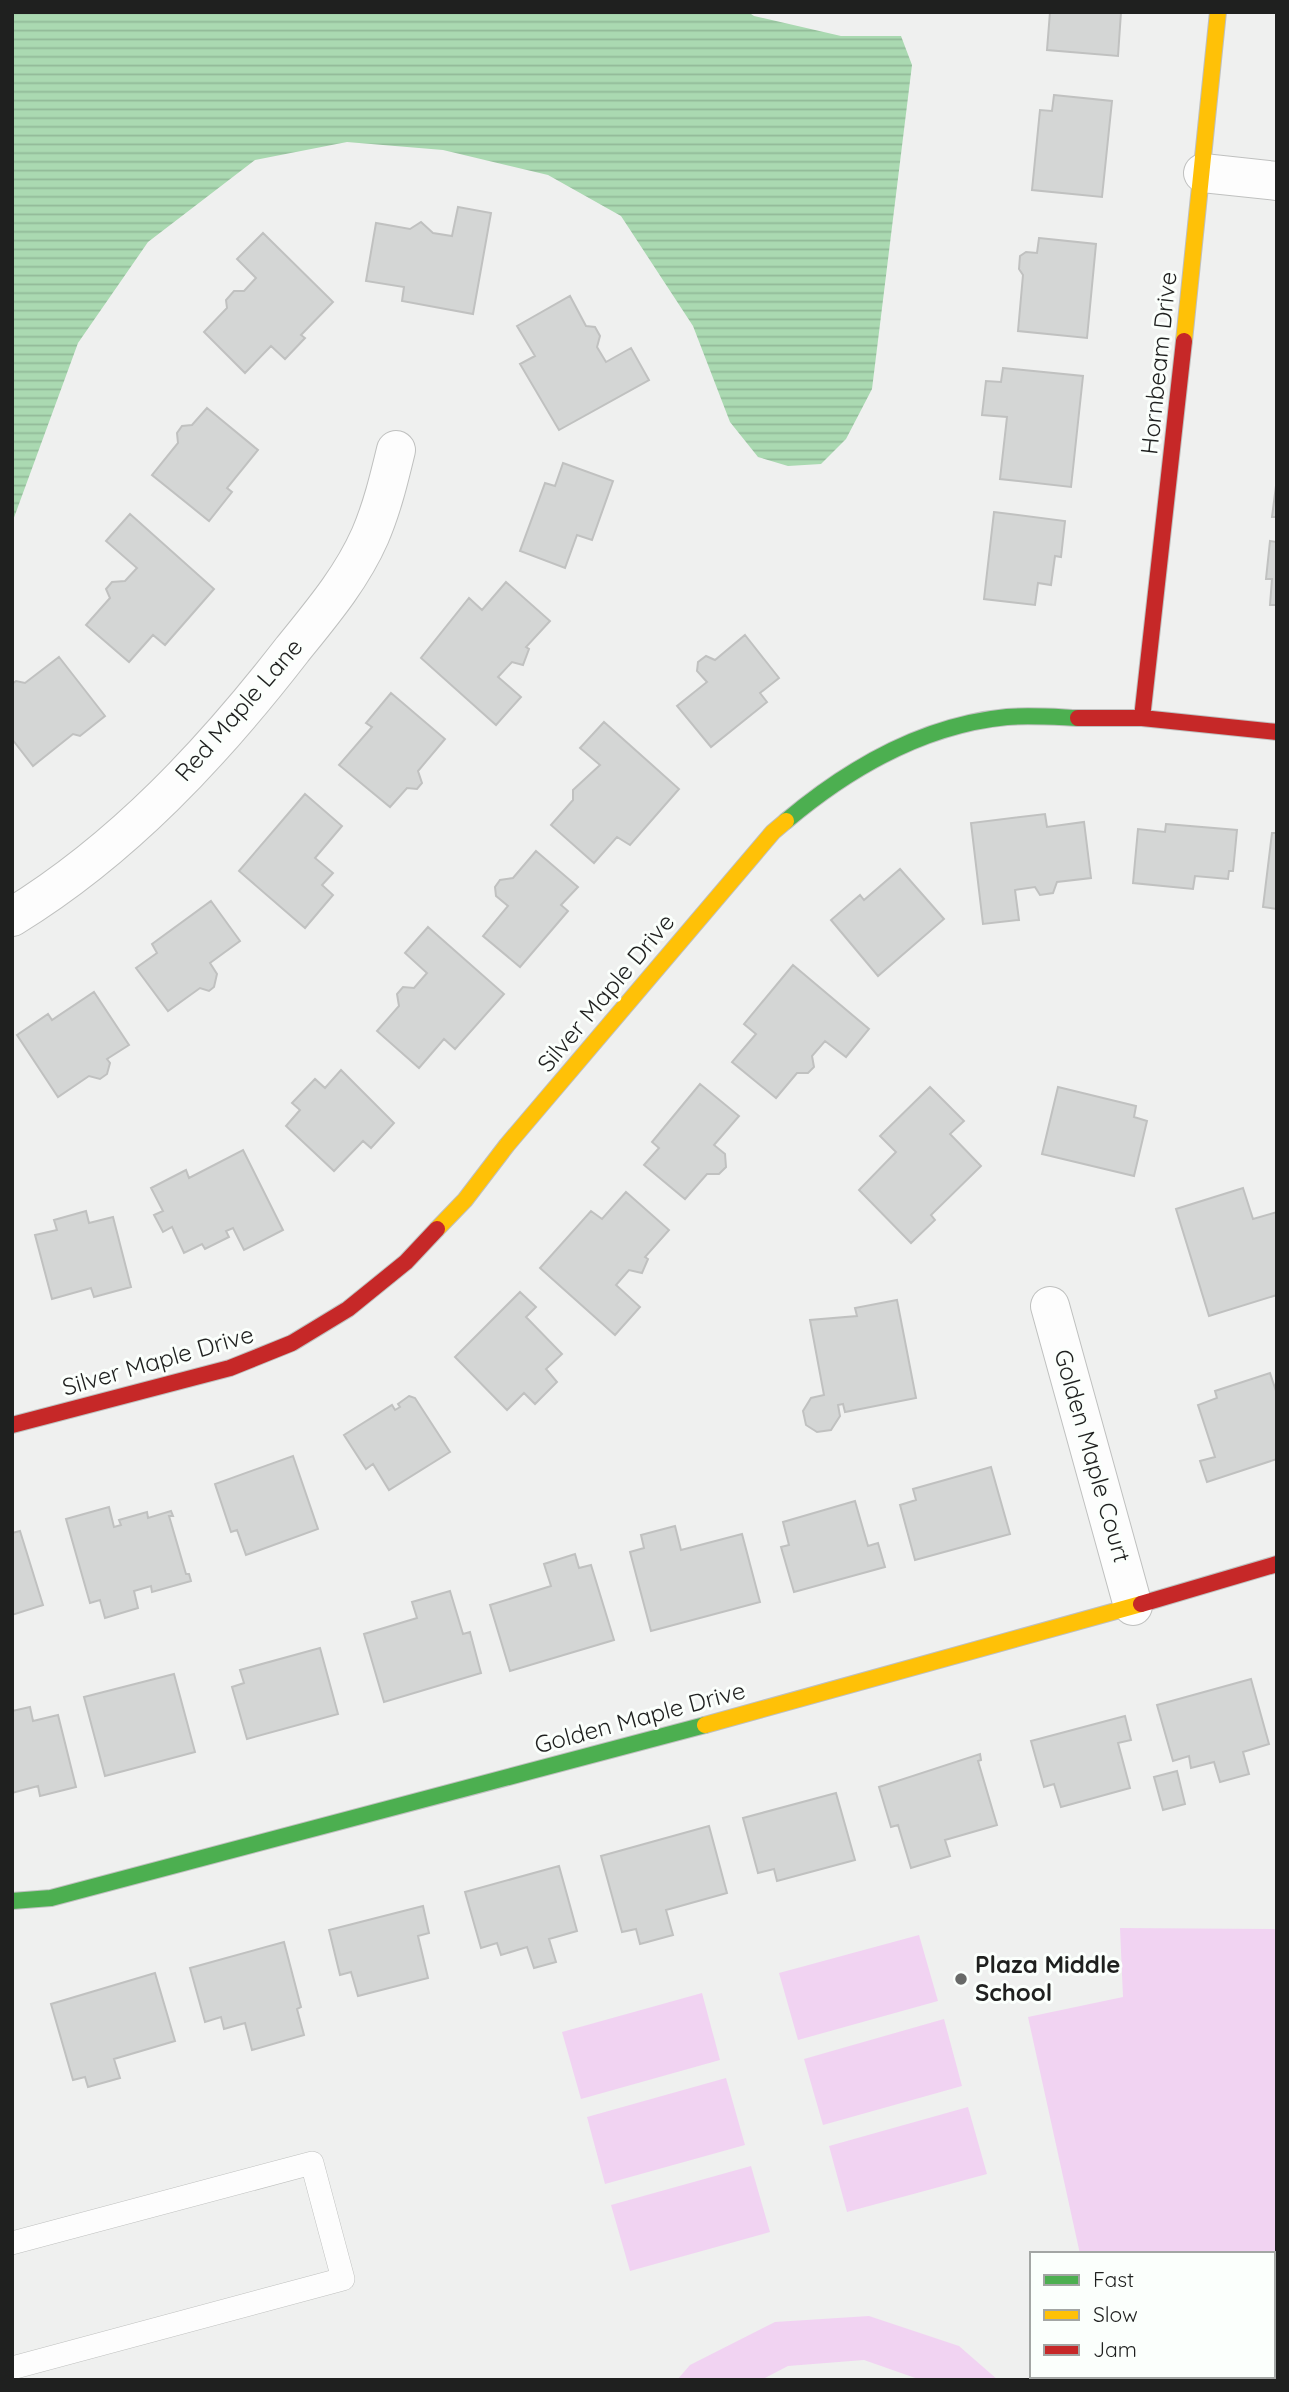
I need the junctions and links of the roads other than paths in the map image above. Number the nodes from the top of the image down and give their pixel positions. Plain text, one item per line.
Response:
1 (1218, 12) edge
2 (1203, 173) junction
3 (1277, 181) edge
4 (396, 450) dead end
5 (1142, 718) junction
6 (1277, 733) edge
7 (12, 917) edge
8 (1050, 1306) dead end
9 (12, 1425) edge
10 (1277, 1564) edge
11 (1133, 1606) junction
12 (12, 1901) edge
13 (12, 2243) edge
14 (12, 2368) edge

1 - 2 street, Hornbeam Drive
2 - 3 street
2 - 5 street, Hornbeam Drive
4 - 7 street, Red Maple Lane
5 - 6 street, Silver Maple Drive
5 - 9 street, Silver Maple Drive
8 - 11 street, Golden Maple Court
10 - 11 street, Golden Maple Drive
11 - 12 street, Golden Maple Drive
13 - 14 lane

